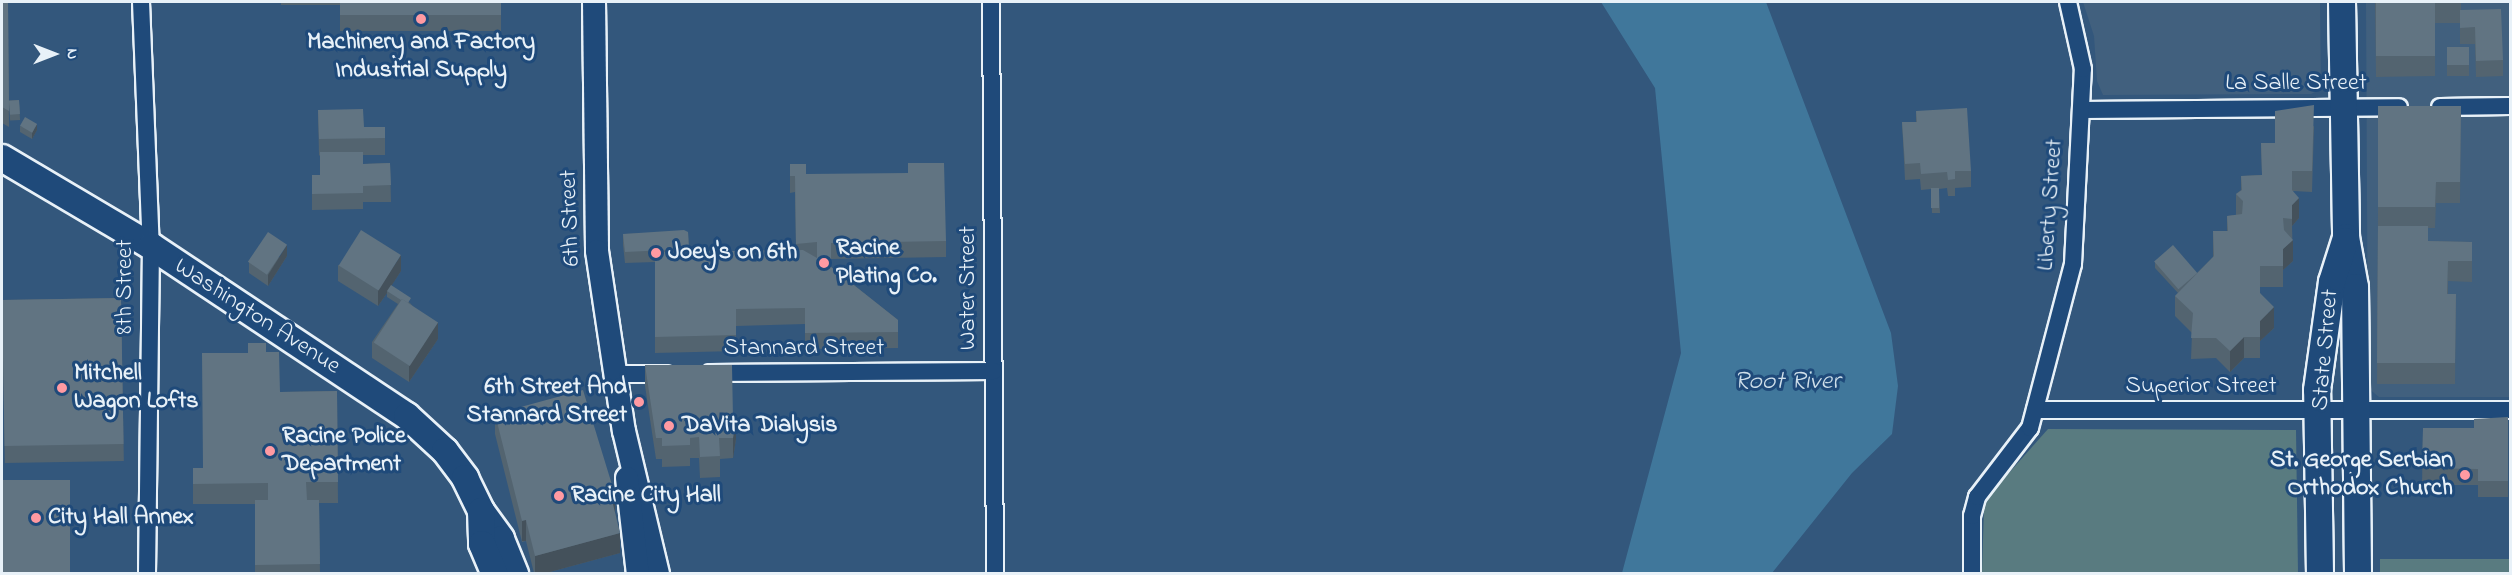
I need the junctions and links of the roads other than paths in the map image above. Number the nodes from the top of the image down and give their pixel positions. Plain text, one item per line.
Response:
1 (141, 2) edge
2 (594, 2) edge
3 (991, 2) edge
4 (2068, 2) edge
5 (2342, 2) edge
6 (2511, 106) edge
7 (2342, 108) junction
8 (2082, 110) junction
9 (2, 158) edge
10 (2346, 237) junction
11 (151, 246) junction
12 (994, 371) junction
13 (614, 374) junction
14 (2035, 410) junction
15 (2511, 410) edge
16 (2359, 411) junction
17 (2318, 412) junction
18 (624, 432) junction
19 (481, 511) junction
20 (147, 573) edge
21 (495, 573) edge
22 (515, 573) edge
23 (638, 573) edge
24 (658, 573) edge
25 (995, 573) edge
26 (1971, 573) edge
27 (2320, 573) edge
28 (2358, 573) edge

1 - 11 street, 8th Street
2 - 13 street, 6th Street
3 - 12 street, Water Street
4 - 8 street, Liberty Street
5 - 7 main road, State Street
6 - 7 street, La Salle Street
7 - 8 street, La Salle Street
7 - 10 main road, State Street
8 - 14 street, Liberty Street
9 - 11 main road, Washington Avenue
10 - 16 main road, State Street
10 - 17 main road, State Street
11 - 19 main road, Washington Avenue
11 - 20 street, 8th Street
12 - 13 street, Stannard Street
12 - 25 street, Water Street
13 - 18 street, 6th Street
14 - 17 street, Superior Street
14 - 26 street, Liberty Street
15 - 16 street, Superior Street
16 - 17 street, Superior Street
16 - 28 main road, State Street
17 - 27 main road, State Street
18 - 23 street, 6th Street
18 - 24 street, 6th Street
19 - 21 main road, Washington Avenue
19 - 22 main road, Washington Avenue

